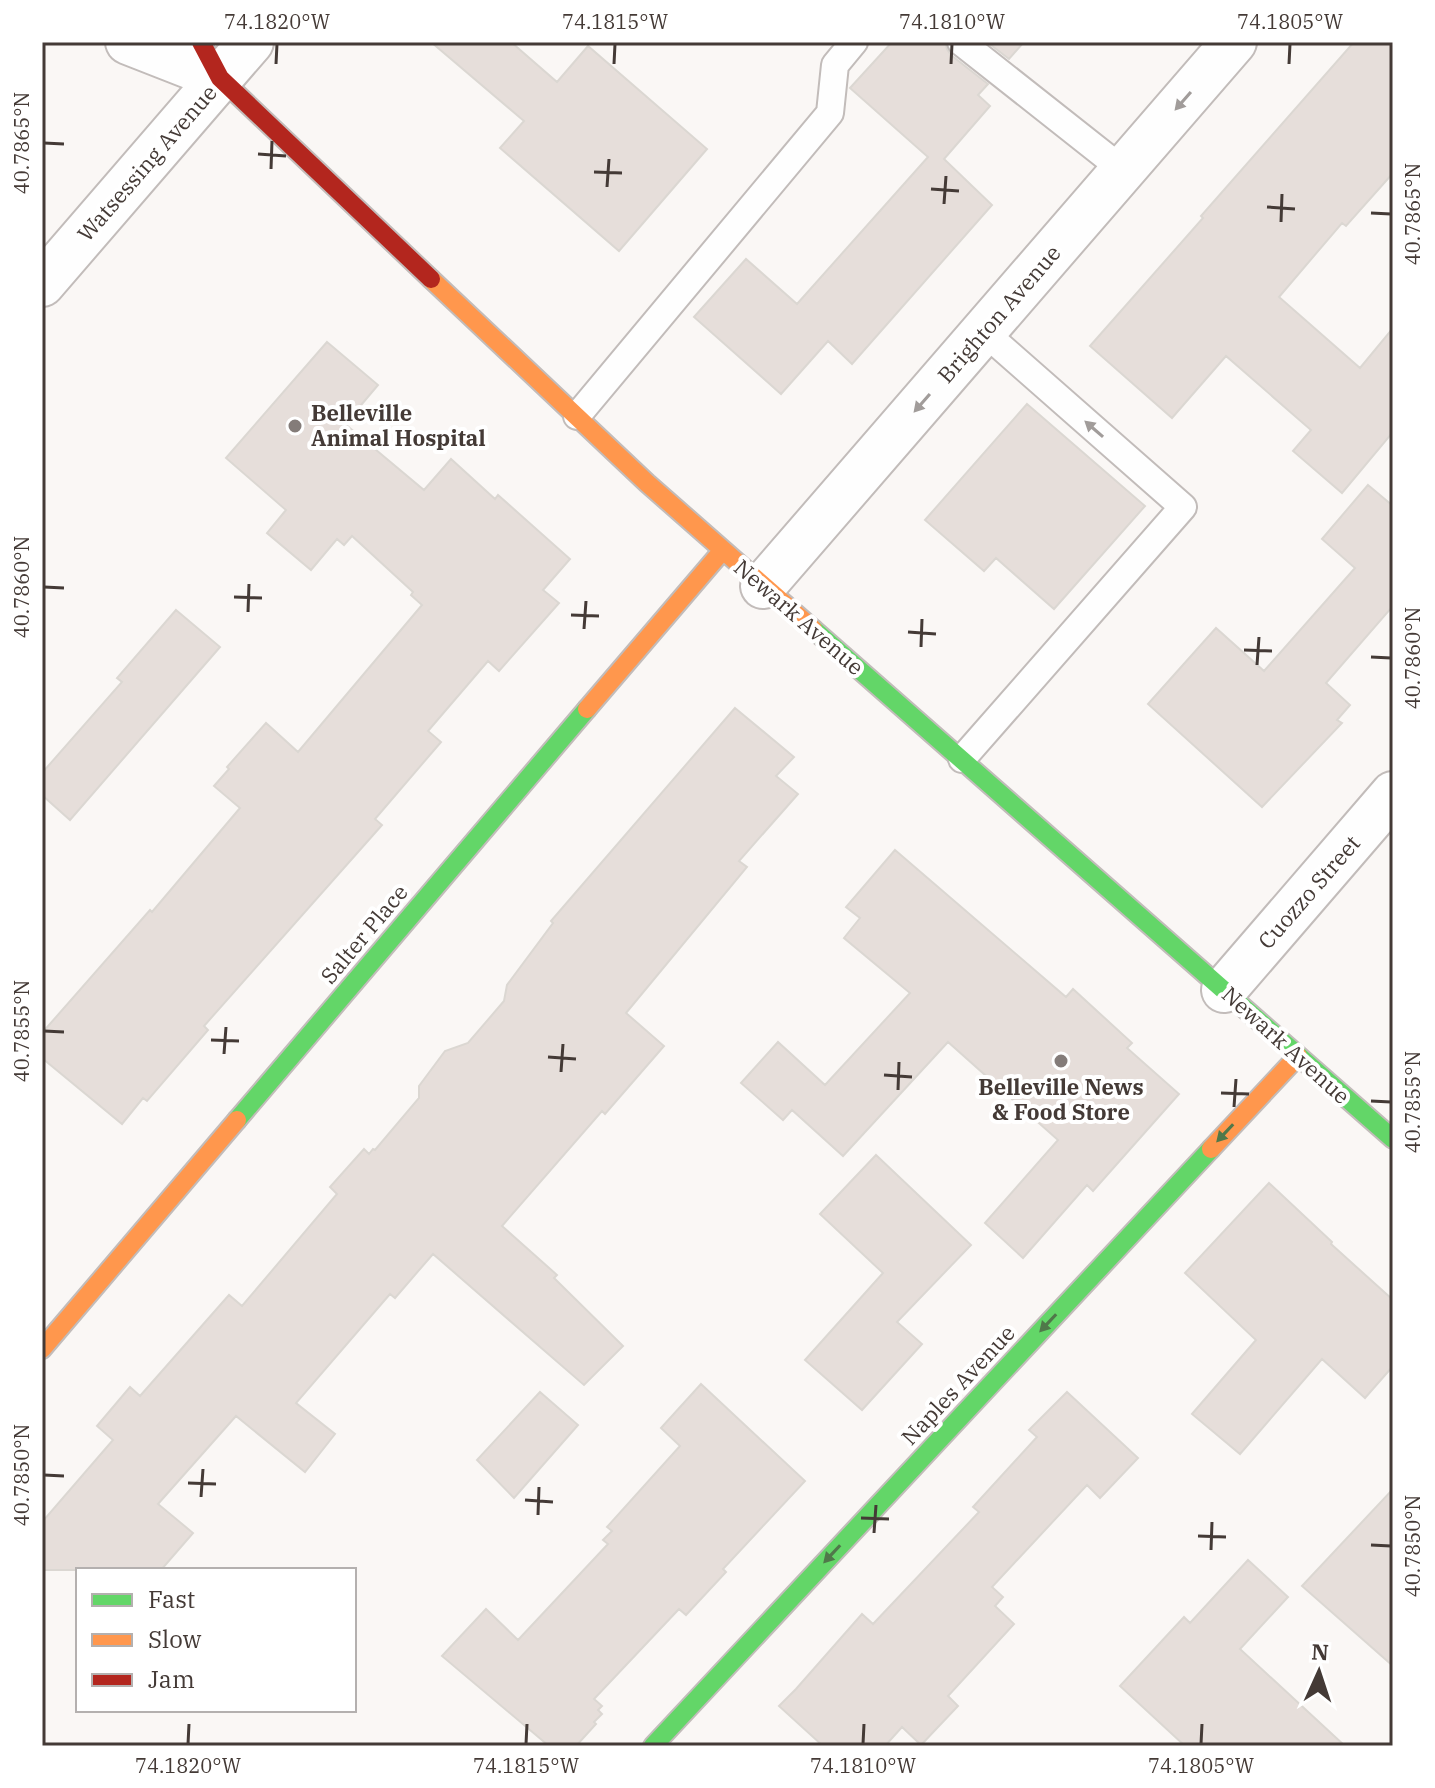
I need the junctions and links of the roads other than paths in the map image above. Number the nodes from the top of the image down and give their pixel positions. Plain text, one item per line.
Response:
1 (128, 42) edge
2 (251, 42) edge
3 (854, 42) edge
4 (961, 42) edge
5 (1234, 42) edge
6 (210, 60) edge
7 (1123, 170) junction
8 (42, 284) edge
9 (984, 332) junction
10 (577, 416) junction
11 (723, 550) junction
12 (763, 586) junction
13 (962, 759) junction
14 (1393, 794) edge
15 (1224, 990) junction
16 (1298, 1056) junction
17 (1393, 1139) edge
18 (42, 1349) edge
19 (653, 1746) edge

1 - 6 street, Newark Avenue
2 - 6 street, Watsessing Avenue
3 - 10 lane
4 - 7 lane
5 -> 7 street, Brighton Avenue
6 - 8 street, Watsessing Avenue
6 - 10 street, Newark Avenue
7 - 9 street, Brighton Avenue
9 -> 12 street, Brighton Avenue
13 -> 9 lane
10 - 11 street, Newark Avenue
11 - 12 street, Newark Avenue
11 - 18 street, Salter Place
12 - 13 street, Newark Avenue
13 - 15 street, Newark Avenue
14 - 15 street, Cuozzo Street
15 - 16 street, Newark Avenue
16 - 17 street, Newark Avenue
16 -> 19 street, Naples Avenue

